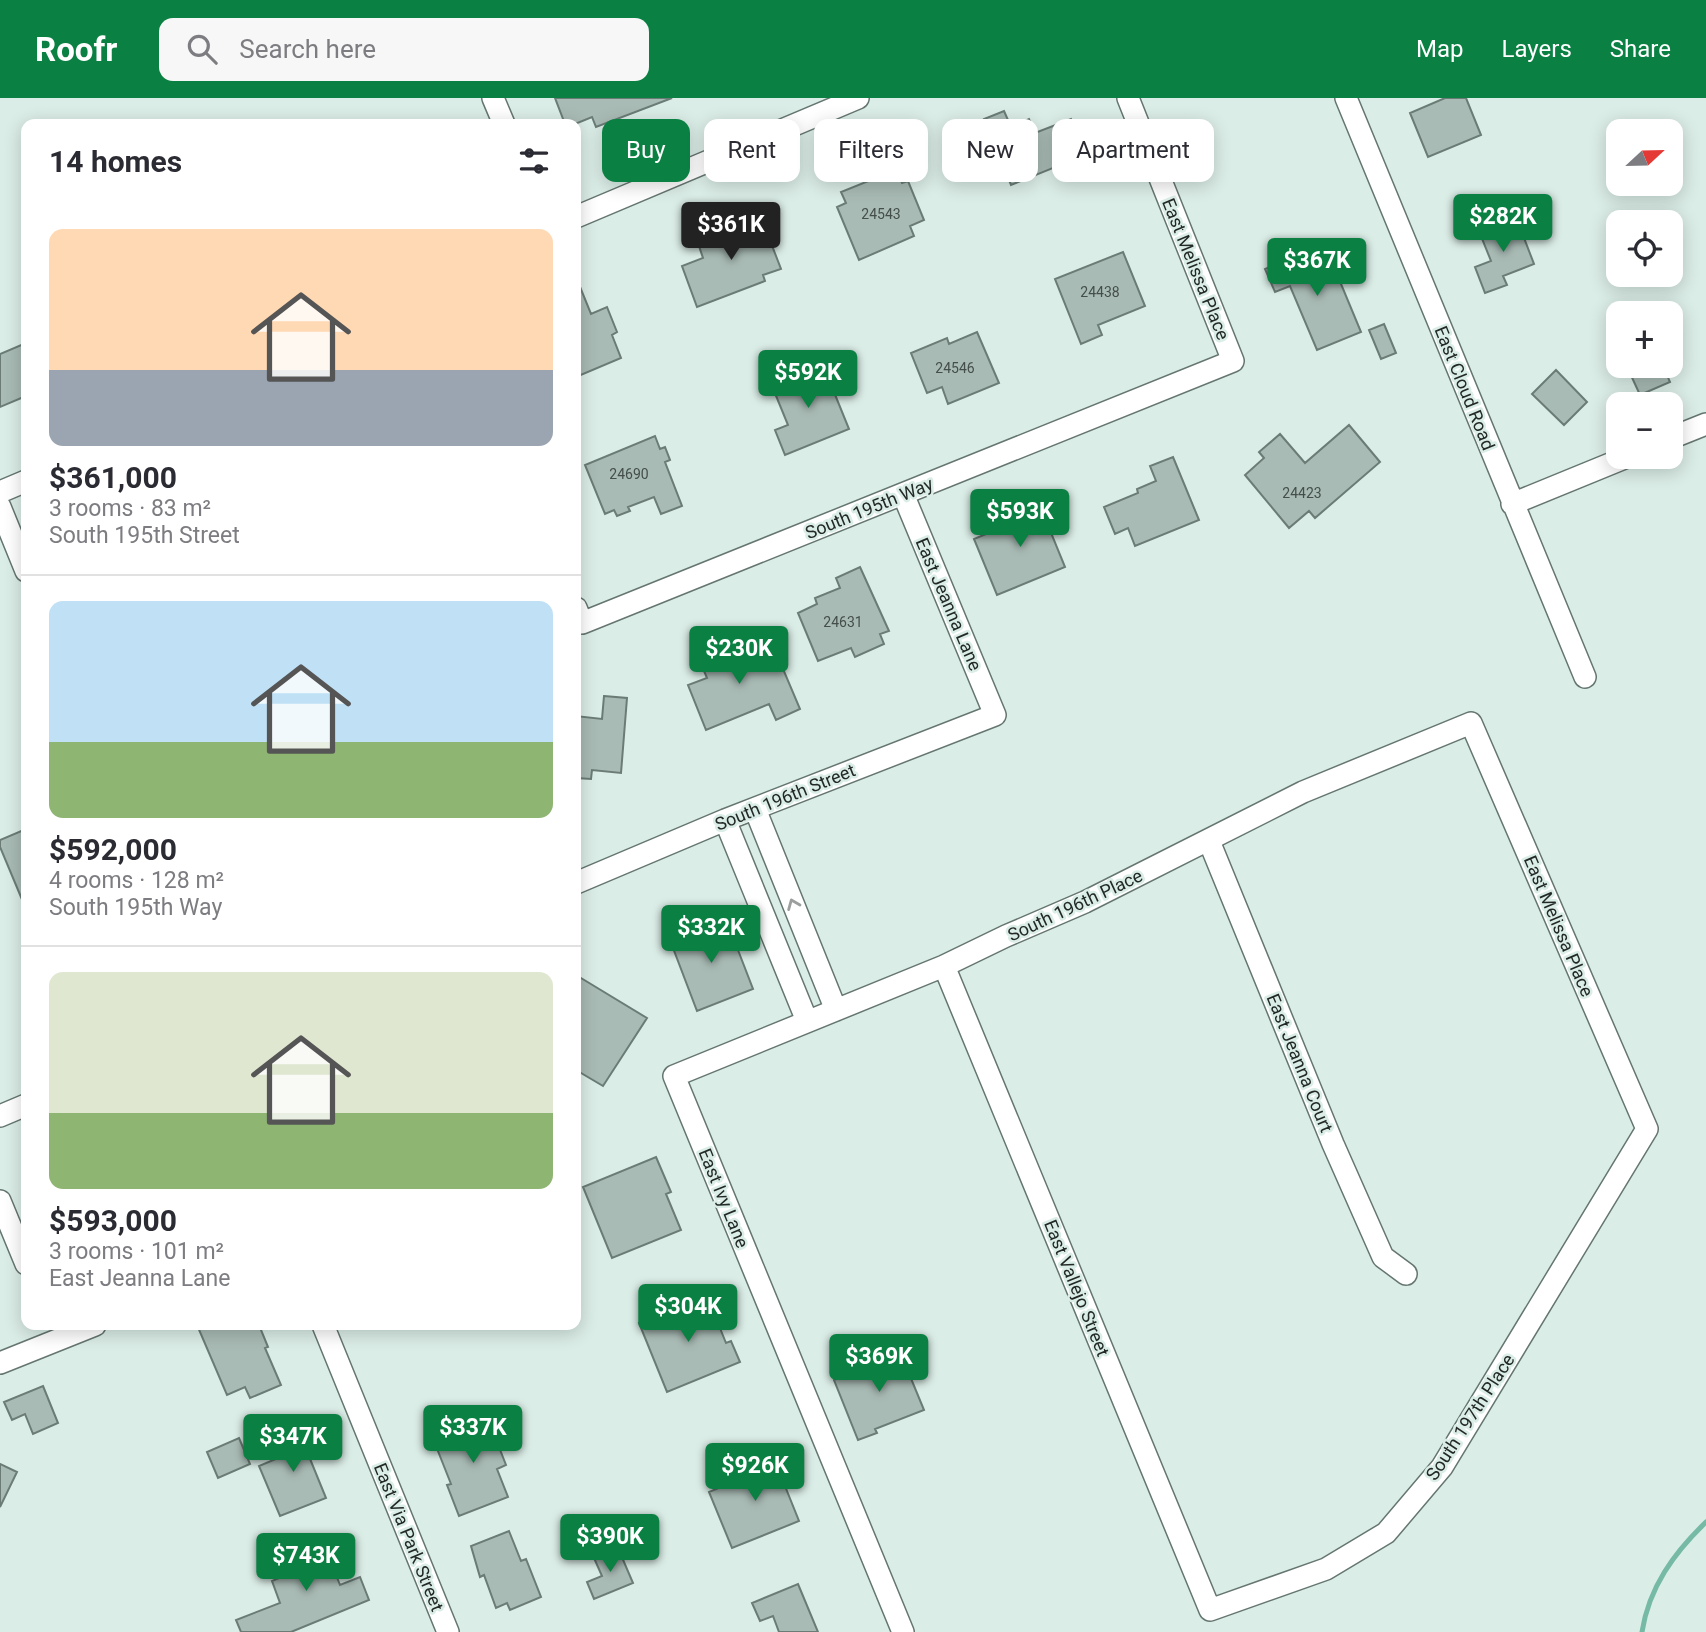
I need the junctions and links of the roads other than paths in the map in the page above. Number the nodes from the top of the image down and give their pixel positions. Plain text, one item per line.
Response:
1 (493, 98) edge
2 (858, 98) edge
3 (1128, 98) edge
4 (1346, 98) edge
5 (501, 119) edge
6 (581, 215) edge
7 (1233, 361) joint
8 (1706, 424) edge
9 (1683, 433) edge
10 (1606, 466) edge
11 (21, 483) edge
12 (0, 492) edge
13 (903, 494) junction
14 (1512, 504) junction
15 (0, 507) edge
16 (21, 558) edge
17 (581, 614) edge
18 (1585, 677) dead end
19 (995, 715) joint
20 (1471, 723) joint
21 (755, 809) junction
22 (725, 820) junction
23 (1209, 841) junction
24 (581, 881) edge
25 (812, 950) junction
26 (783, 962) junction
27 (944, 966) junction
28 (836, 1010) junction
29 (807, 1021) junction
30 (674, 1076) joint
31 (21, 1107) edge
32 (0, 1116) edge
33 (1647, 1129) joint
34 (0, 1201) edge
35 (21, 1252) edge
36 (1406, 1275) dead end
37 (325, 1330) edge
38 (54, 1332) edge
39 (0, 1363) edge
40 (1210, 1611) joint
41 (448, 1632) edge
42 (903, 1632) edge

1 - 5 street
2 - 6 street
3 - 7 street, East Melissa Place
4 - 14 street, East Cloud Road
7 - 13 street, South 195th Way
8 - 9 street
10 - 14 street
11 - 12 street
13 - 17 street, South 195th Way
13 - 19 street, East Jeanna Lane
14 - 18 street, East Cloud Road
15 - 16 street
19 - 21 street, South 196th Street
20 - 23 street, South 196th Place
20 - 33 street, East Melissa Place
21 - 22 street, South 196th Street
25 -> 21 street
22 - 24 street, South 196th Street
22 - 26 street
23 - 27 street, South 196th Place
23 - 36 street, East Jeanna Court
25 - 26 street
25 - 28 street
26 - 29 street
27 - 28 street, South 196th Place
27 - 40 street, East Vallejo Street
28 - 29 street, South 196th Place
29 - 30 street, South 196th Place
30 - 42 street, East Ivy Lane
31 - 32 street
33 - 40 street, South 197th Place
34 - 35 street
37 - 41 street, East Via Park Street
38 - 39 street

